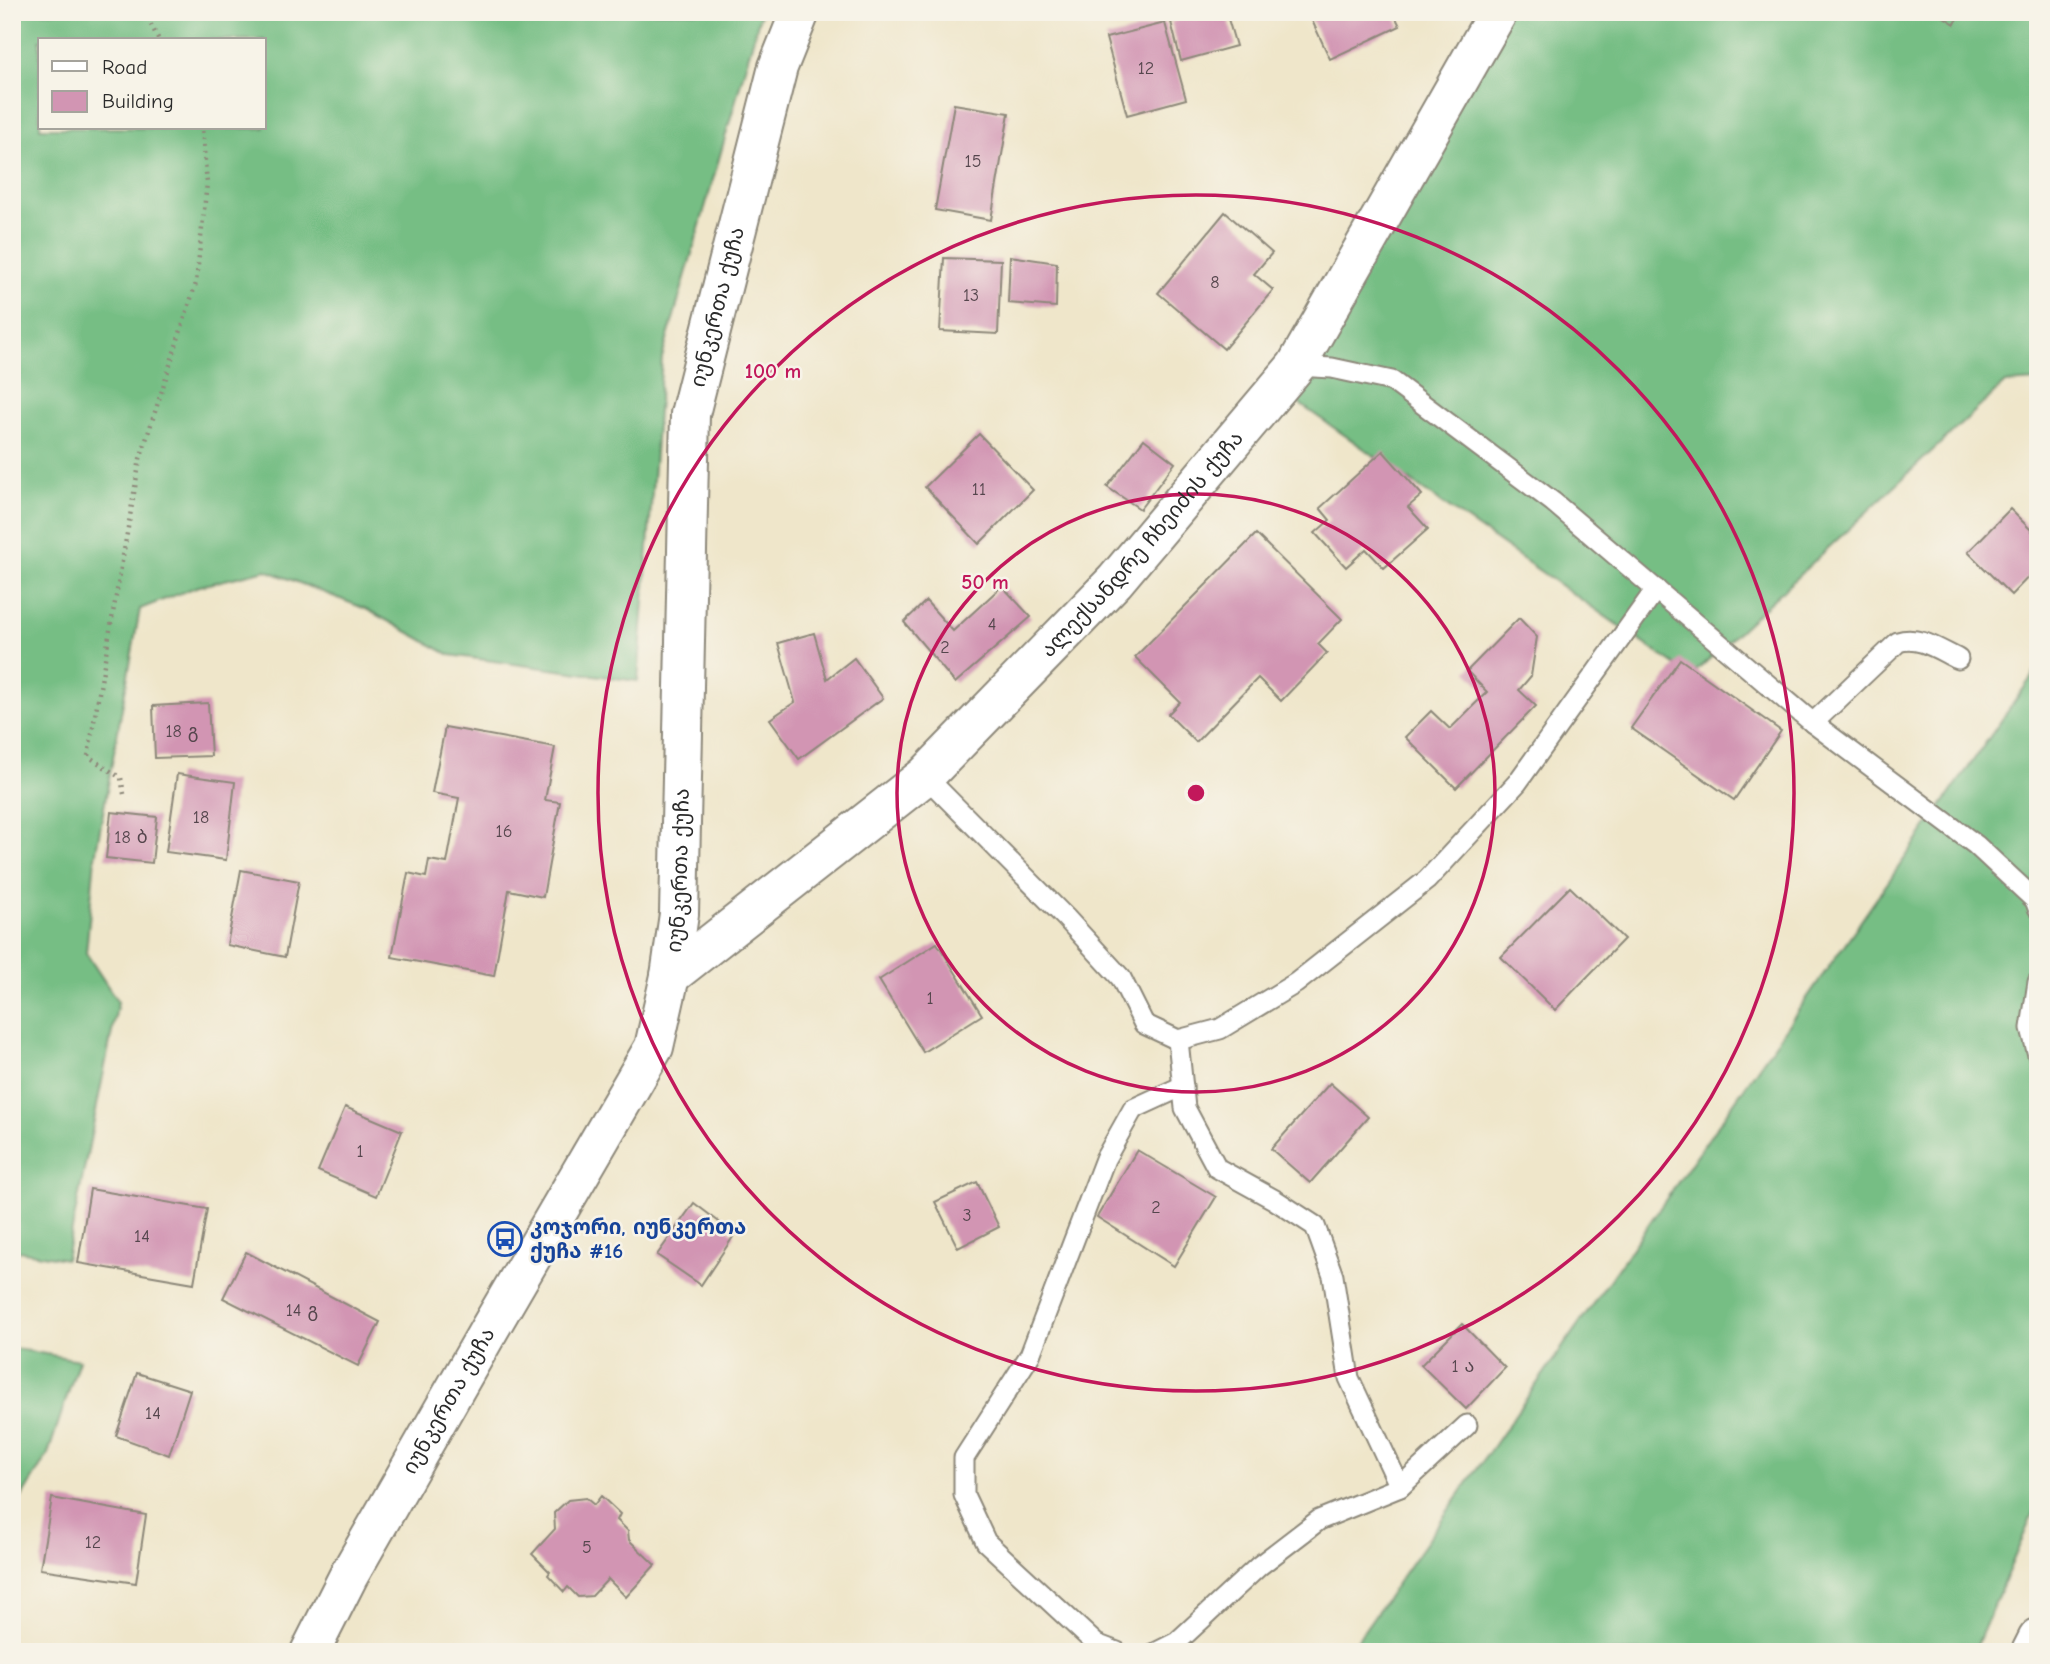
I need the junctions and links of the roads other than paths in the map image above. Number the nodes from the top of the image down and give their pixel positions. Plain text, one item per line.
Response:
1 (800, 12) edge
2 (1498, 12) edge
3 (1296, 366) junction
4 (1656, 589) junction
5 (1958, 659) dead end
6 (1813, 723) junction
7 (925, 776) junction
8 (2037, 901) edge
9 (670, 976) junction
10 (2038, 982) edge
11 (1178, 1040) junction
12 (2038, 1055) edge
13 (1183, 1086) junction
14 (1467, 1425) dead end
15 (1400, 1487) junction
16 (2038, 1638) edge
17 (310, 1652) edge
18 (1117, 1652) edge
19 (1157, 1652) edge
20 (2031, 1652) edge

1 - 9 main road, იუნკერთა ქუჩა
2 - 3 main road, ალექსანდრე ჩხეიძის ქუჩა
3 - 4 lane
3 - 7 main road, ალექსანდრე ჩხეიძის ქუჩა
4 - 6 lane
4 - 11 lane
5 - 6 lane
6 - 8 lane
7 - 9 main road, ალექსანდრე ჩხეიძის ქუჩა
7 - 11 lane
9 - 17 main road, იუნკერთა ქუჩა
10 - 12 lane
11 - 13 lane
13 - 15 lane
13 - 18 lane
14 - 15 lane
15 - 19 lane
16 - 20 main road

